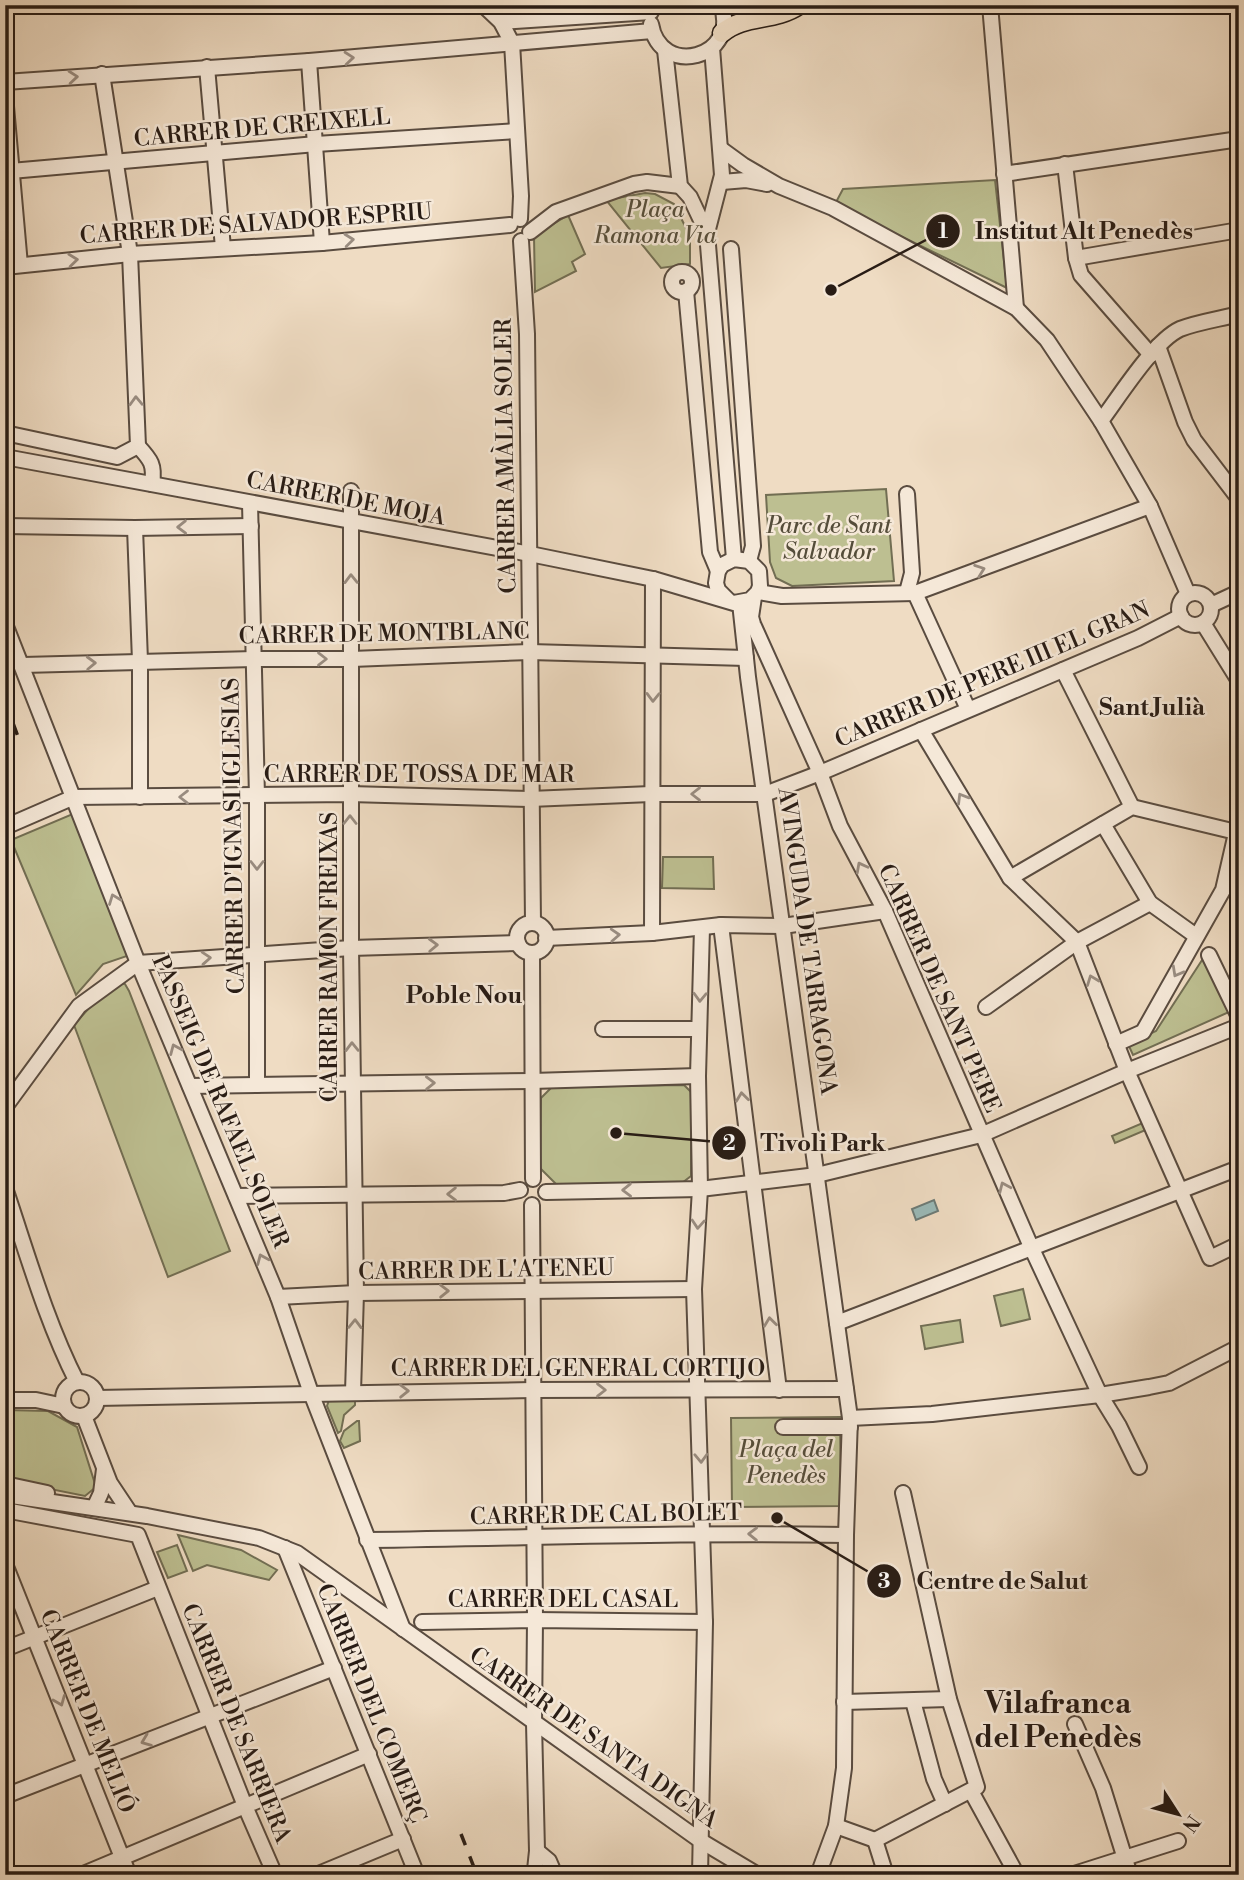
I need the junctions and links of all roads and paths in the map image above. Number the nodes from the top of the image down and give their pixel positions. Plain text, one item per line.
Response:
1 (483, 5) edge
2 (721, 5) edge
3 (732, 5) edge
4 (751, 5) edge
5 (799, 5) edge
6 (990, 5) edge
7 (652, 8) edge
8 (500, 22) junction
9 (652, 31) junction
10 (722, 33) junction
11 (512, 43) junction
12 (712, 48) junction
13 (665, 50) junction
14 (309, 61) junction
15 (207, 67) junction
16 (102, 74) junction
17 (5, 82) edge
18 (5, 95) edge
19 (517, 131) junction
20 (1239, 139) edge
21 (316, 144) junction
22 (721, 149) junction
23 (215, 153) junction
24 (116, 162) junction
25 (1065, 163) junction
26 (11, 172) junction
27 (1004, 174) junction
28 (779, 186) junction
29 (719, 187) junction
30 (685, 192) junction
31 (515, 222) junction
32 (1239, 230) edge
33 (707, 233) junction
34 (526, 236) junction
35 (322, 243) junction
36 (223, 248) junction
37 (731, 249) dead end
38 (130, 254) junction
39 (1076, 258) junction
40 (13, 266) edge
41 (686, 291) dead end
42 (1016, 308) junction
43 (1239, 314) edge
44 (1155, 351) junction
45 (1101, 421) junction
46 (5, 433) edge
47 (138, 446) junction
48 (5, 457) edge
49 (152, 484) junction
50 (351, 491) dead end
51 (907, 494) dead end
52 (1239, 499) edge
53 (250, 503) junction
54 (1150, 506) junction
55 (349, 521) junction
56 (5, 526) edge
57 (251, 526) junction
58 (135, 528) junction
59 (530, 554) junction
60 (734, 559) junction
61 (749, 561) junction
62 (717, 573) junction
63 (653, 579) junction
64 (678, 587) junction
65 (1239, 592) edge
66 (911, 593) junction
67 (756, 594) junction
68 (1188, 594) junction
69 (734, 602) junction
70 (1211, 605) junction
71 (1181, 616) junction
72 (1203, 622) junction
73 (5, 624) edge
74 (530, 652) junction
75 (654, 657) junction
76 (746, 658) junction
77 (254, 659) junction
78 (352, 659) junction
79 (140, 661) junction
80 (23, 665) junction
81 (1063, 670) junction
82 (1239, 681) edge
83 (968, 709) junction
84 (921, 730) junction
85 (820, 773) junction
86 (350, 794) junction
87 (651, 794) junction
88 (765, 794) junction
89 (74, 797) junction
90 (140, 797) junction
91 (257, 797) junction
92 (530, 799) junction
93 (1132, 807) junction
94 (1103, 824) junction
95 (1237, 826) edge
96 (5, 827) edge
97 (1010, 878) junction
98 (1150, 903) junction
99 (885, 911) junction
100 (533, 923) junction
101 (721, 925) junction
102 (783, 926) junction
103 (702, 929) junction
104 (652, 933) junction
105 (1196, 936) junction
106 (546, 938) junction
107 (1077, 942) junction
108 (518, 943) junction
109 (351, 948) junction
110 (532, 953) junction
111 (257, 954) junction
112 (1209, 955) dead end
113 (138, 963) junction
114 (986, 1007) dead end
115 (1239, 1017) edge
116 (1239, 1026) edge
117 (603, 1029) dead end
118 (699, 1029) junction
119 (1116, 1044) junction
120 (1127, 1071) junction
121 (698, 1076) junction
122 (532, 1081) junction
123 (352, 1084) junction
124 (257, 1085) junction
125 (190, 1086) junction
126 (5, 1107) edge
127 (981, 1135) junction
128 (1239, 1168) edge
129 (817, 1175) junction
130 (533, 1180) junction
131 (753, 1183) junction
132 (5, 1188) edge
133 (700, 1189) junction
134 (1180, 1189) junction
135 (520, 1190) junction
136 (546, 1192) junction
137 (353, 1195) junction
138 (236, 1196) junction
139 (533, 1205) junction
140 (1239, 1244) edge
141 (1032, 1249) junction
142 (694, 1289) junction
143 (532, 1290) junction
144 (356, 1293) junction
145 (278, 1297) junction
146 (837, 1322) junction
147 (1239, 1347) edge
148 (77, 1382) junction
149 (846, 1389) junction
150 (532, 1390) junction
151 (698, 1390) junction
152 (779, 1390) junction
153 (311, 1392) junction
154 (354, 1392) junction
155 (1100, 1395) junction
156 (97, 1398) junction
157 (1063, 1399) junction
158 (5, 1400) edge
159 (64, 1406) junction
160 (1034, 1410) dead end
161 (85, 1416) junction
162 (898, 1416) junction
163 (926, 1421) dead end
164 (850, 1423) junction
165 (783, 1427) dead end
166 (1139, 1467) dead end
167 (104, 1468) junction
168 (110, 1483) junction
169 (5, 1484) edge
170 (5, 1492) edge
171 (903, 1493) dead end
172 (96, 1507) junction
173 (5, 1510) edge
174 (130, 1513) junction
175 (703, 1533) junction
176 (846, 1535) junction
177 (535, 1538) junction
178 (367, 1540) junction
179 (285, 1548) junction
180 (5, 1564) edge
181 (158, 1588) junction
182 (390, 1596) junction
183 (375, 1607) junction
184 (535, 1620) junction
185 (422, 1622) dead end
186 (705, 1622) junction
187 (405, 1630) junction
188 (35, 1637) junction
189 (5, 1649) edge
190 (334, 1668) junction
191 (949, 1699) junction
192 (913, 1700) junction
193 (845, 1702) junction
194 (209, 1717) junction
195 (534, 1723) junction
196 (1075, 1724) dead end
197 (369, 1754) junction
198 (86, 1765) junction
199 (974, 1789) junction
200 (5, 1796) edge
201 (945, 1804) junction
202 (245, 1806) junction
203 (836, 1826) junction
204 (403, 1839) junction
205 (874, 1840) junction
206 (701, 1841) junction
207 (1178, 1841) dead end
208 (537, 1851) junction
209 (123, 1857) junction
210 (1124, 1857) junction
211 (81, 1875) edge
212 (129, 1875) edge
213 (275, 1875) edge
214 (316, 1875) edge
215 (417, 1875) edge
216 (537, 1875) edge
217 (555, 1875) edge
218 (700, 1875) edge
219 (758, 1875) edge
220 (818, 1875) edge
221 (886, 1875) edge
222 (1017, 1875) edge
223 (1071, 1875) edge
224 (1130, 1875) edge

1 - 8 street
2 - 10 street
3 - 4 main road
5 - 10 main road
6 - 27 street
7 - 8 street
7 - 9 street
8 - 11 street
9 - 11 street
9 - 13 street
10 - 12 street
14 -> 11 street
11 - 19 street
12 - 13 street
12 - 22 street
13 - 30 street
14 - 15 street
14 - 21 street
15 - 16 street
15 - 23 street
17 -> 16 street
16 - 24 street
18 - 26 street
19 - 21 street, CARRER DE CREIXELL
19 - 31 street
20 - 25 street
21 - 23 street, CARRER DE CREIXELL
21 - 35 street
22 - 28 street
22 - 29 street
23 - 24 street, CARRER DE CREIXELL
23 - 36 street
24 - 26 street, CARRER DE CREIXELL
24 - 38 street
25 - 27 street
25 - 39 street
26 - 40 street
27 - 42 street
28 - 29 street
28 - 42 street
29 - 30 street
29 - 33 street
30 - 33 street
30 - 34 street
31 - 34 street
35 -> 31 street, CARRER DE SALVADOR ESPRIU
32 - 39 street
33 - 60 street
34 - 59 street, CARRER AMÀLIA SOLER
35 - 36 street, CARRER DE SALVADOR ESPRIU
36 - 38 street, CARRER DE SALVADOR ESPRIU
37 - 61 street
40 -> 38 street, CARRER DE SALVADOR ESPRIU
47 -> 38 street
39 - 44 street
41 - 62 street
42 - 45 street
43 - 44 street
44 - 45 street
44 - 52 street
45 - 54 street
46 - 47 street
47 - 49 street
48 - 49 street, CARRER DE MOJA
49 - 53 street, CARRER DE MOJA
50 - 55 street, CARRER RAMON FREIXAS
51 - 66 street
53 - 55 street, CARRER DE MOJA
53 - 57 street, CARRER D'IGNASI IGLESIAS
66 -> 54 street
54 - 68 street
55 - 59 street, CARRER DE MOJA
78 -> 55 street, CARRER RAMON FREIXAS
56 - 58 street
57 -> 58 street
57 - 77 street, CARRER D'IGNASI IGLESIAS
58 - 79 street
59 - 63 street, CARRER DE MOJA
59 - 74 street, CARRER AMÀLIA SOLER
60 - 61 street
60 - 62 street
61 - 67 street
62 - 64 street
62 - 69 street
63 - 64 street, CARRER DE MOJA
63 - 75 street
64 - 69 street, CARRER DE MOJA
65 - 70 street
66 - 67 street
66 - 83 street
67 - 69 street
67 - 85 street, CARRER DE SANT PERE
68 - 70 street
68 - 71 street
69 - 76 street, AVINGUDA DE TARRAGONA
70 - 72 street
71 - 72 street
71 - 81 street, CARRER DE PERE III EL GRAN
72 - 82 street
73 - 80 street, PASSEIG DE RAFAEL SOLER
74 - 75 street, CARRER DE MONTBLANC
74 - 78 street, CARRER DE MONTBLANC
74 - 92 street, CARRER AMÀLIA SOLER
75 - 76 street, CARRER DE MONTBLANC
75 -> 87 street
76 - 88 street, AVINGUDA DE TARRAGONA
77 -> 78 street, CARRER DE MONTBLANC
77 - 79 street, CARRER DE MONTBLANC
77 - 91 street, CARRER D'IGNASI IGLESIAS
78 - 86 street, CARRER RAMON FREIXAS
80 -> 79 street, CARRER DE MONTBLANC
79 - 90 street
80 - 89 street, PASSEIG DE RAFAEL SOLER
81 - 83 street, CARRER DE PERE III EL GRAN
81 - 93 street
83 - 84 street, CARRER DE PERE III EL GRAN
84 - 85 street, CARRER DE PERE III EL GRAN
97 -> 84 street
85 - 88 street, CARRER DE PERE III EL GRAN
99 -> 85 street, CARRER DE SANT PERE
86 - 91 street, CARRER DE TOSSA DE MAR
86 - 92 street, CARRER DE TOSSA DE MAR
109 -> 86 street, CARRER RAMON FREIXAS
88 -> 87 street, CARRER DE TOSSA DE MAR
87 - 92 street, CARRER DE TOSSA DE MAR
87 - 104 street
88 - 102 street, AVINGUDA DE TARRAGONA
89 - 90 street, CARRER DE TOSSA DE MAR
89 - 96 street
113 -> 89 street, PASSEIG DE RAFAEL SOLER
91 -> 90 street, CARRER DE TOSSA DE MAR
91 -> 111 street, CARRER D'IGNASI IGLESIAS
92 - 100 street, CARRER AMÀLIA SOLER
93 - 94 street
93 - 95 street
94 - 97 street
94 - 98 street
95 - 105 street
97 - 107 street
98 - 105 street
98 - 107 street
99 - 102 street
99 - 127 street, CARRER DE SANT PERE
100 - 106 street
100 - 108 street
101 - 102 street
101 - 103 street
131 -> 101 street
102 - 129 street, AVINGUDA DE TARRAGONA
103 - 104 street
103 -> 118 street
106 -> 104 street
105 -> 119 street
106 - 110 street
107 - 114 street
119 -> 107 street
109 -> 108 street
108 - 110 street
109 - 111 street
123 -> 109 street, CARRER RAMON FREIXAS
110 - 122 street
113 -> 111 street
111 - 124 street, CARRER D'IGNASI IGLESIAS
112 - 115 street
125 -> 113 street, PASSEIG DE RAFAEL SOLER
113 - 126 street
116 - 120 street
117 - 118 street
118 - 121 street
119 - 120 street
120 - 127 street
120 - 134 street
121 - 122 street
121 - 133 street
123 -> 122 street
122 - 130 street
123 - 124 street
123 - 137 street, CARRER RAMON FREIXAS
124 - 125 street
125 - 138 street, PASSEIG DE RAFAEL SOLER
127 - 129 street
141 -> 127 street, CARRER DE SANT PERE
128 - 134 street
129 - 131 street
129 - 146 street, AVINGUDA DE TARRAGONA
130 - 135 street
130 - 136 street
131 - 133 street
152 -> 131 street
132 - 148 street
133 -> 136 street
133 -> 142 street
134 - 140 street
134 - 141 street
135 -> 137 street
135 - 139 street
136 - 139 street
137 - 138 street
137 - 144 street, CARRER RAMON FREIXAS
145 -> 138 street, PASSEIG DE RAFAEL SOLER
139 - 143 street
141 - 146 street
141 - 155 street, CARRER DE SANT PERE
142 - 143 street, CARRER DE L'ATENEU
142 - 151 street
144 -> 143 street, CARRER DE L'ATENEU
143 - 150 street
144 - 145 street, CARRER DE L'ATENEU
154 -> 144 street, CARRER RAMON FREIXAS
145 - 153 street, PASSEIG DE RAFAEL SOLER
146 - 149 street, AVINGUDA DE TARRAGONA
147 - 155 street
148 - 156 street
148 - 159 street
149 - 152 street, CARRER DEL GENERAL CORTIJO
149 - 164 street, AVINGUDA DE TARRAGONA
150 -> 151 street, CARRER DEL GENERAL CORTIJO
154 -> 150 street, CARRER DEL GENERAL CORTIJO
150 - 177 street
151 - 152 street, CARRER DEL GENERAL CORTIJO
151 -> 175 street
153 - 154 street, CARRER DEL GENERAL CORTIJO
153 - 156 street, CARRER DEL GENERAL CORTIJO
153 - 178 street, PASSEIG DE RAFAEL SOLER
155 - 157 street
155 - 166 street, CARRER DE SANT PERE
156 - 161 street
157 - 160 street
157 - 162 street
158 - 159 street
159 - 161 street
161 - 167 street
162 - 163 street
162 - 164 street
164 - 165 street
164 - 176 street, AVINGUDA DE TARRAGONA
167 - 168 street
167 - 172 street
168 - 172 street
168 - 174 street
169 - 172 street
170 - 172 street
171 - 191 street
172 - 174 street, CARRER DE SANTA DIGNA
173 - 181 street, CARRER DE SARRIERA
174 - 179 street, CARRER DE SANTA DIGNA
176 -> 175 street, CARRER DE CAL BOLET
175 - 177 street, CARRER DE CAL BOLET
175 - 186 street
176 - 193 street, AVINGUDA DE TARRAGONA
177 - 178 street, CARRER DE CAL BOLET
177 - 184 street
178 - 182 street, PASSEIG DE RAFAEL SOLER
179 - 183 street, CARRER DE SANTA DIGNA
179 - 190 street, CARRER DEL COMERÇ
180 - 188 street, CARRER DE MELIÓ
181 - 188 street
181 - 194 street, CARRER DE SARRIERA
182 - 183 street
182 - 187 street, PASSEIG DE RAFAEL SOLER
183 - 187 street, CARRER DE SANTA DIGNA
184 - 185 street, CARRER DEL CASAL
184 - 186 street, CARRER DEL CASAL
184 - 195 street
186 - 206 street
187 - 195 street, CARRER DE SANTA DIGNA
188 - 189 street
188 -> 198 street, CARRER DE MELIÓ
190 - 194 street
190 - 197 street, CARRER DEL COMERÇ
191 - 192 street
191 - 199 street
192 - 193 street
192 - 201 street
193 - 203 street, AVINGUDA DE TARRAGONA
194 -> 198 street
194 - 202 street, CARRER DE SARRIERA
195 - 206 street, CARRER DE SANTA DIGNA
195 - 208 street
196 - 210 street
197 - 202 street
197 - 204 street, CARRER DEL COMERÇ
198 - 200 street
198 - 209 street, CARRER DE MELIÓ
199 - 201 street
199 - 222 street
201 - 205 street
202 - 209 street
202 - 213 street, CARRER DE SARRIERA
203 - 205 street
203 - 220 street, AVINGUDA DE TARRAGONA
204 - 214 street
204 - 215 street, CARRER DEL COMERÇ
205 - 221 street
206 - 218 street
206 - 219 street, CARRER DE SANTA DIGNA
207 - 210 street
208 - 216 street
208 - 217 street
209 - 211 street
209 - 212 street, CARRER DE MELIÓ
210 - 223 street
210 - 224 street

